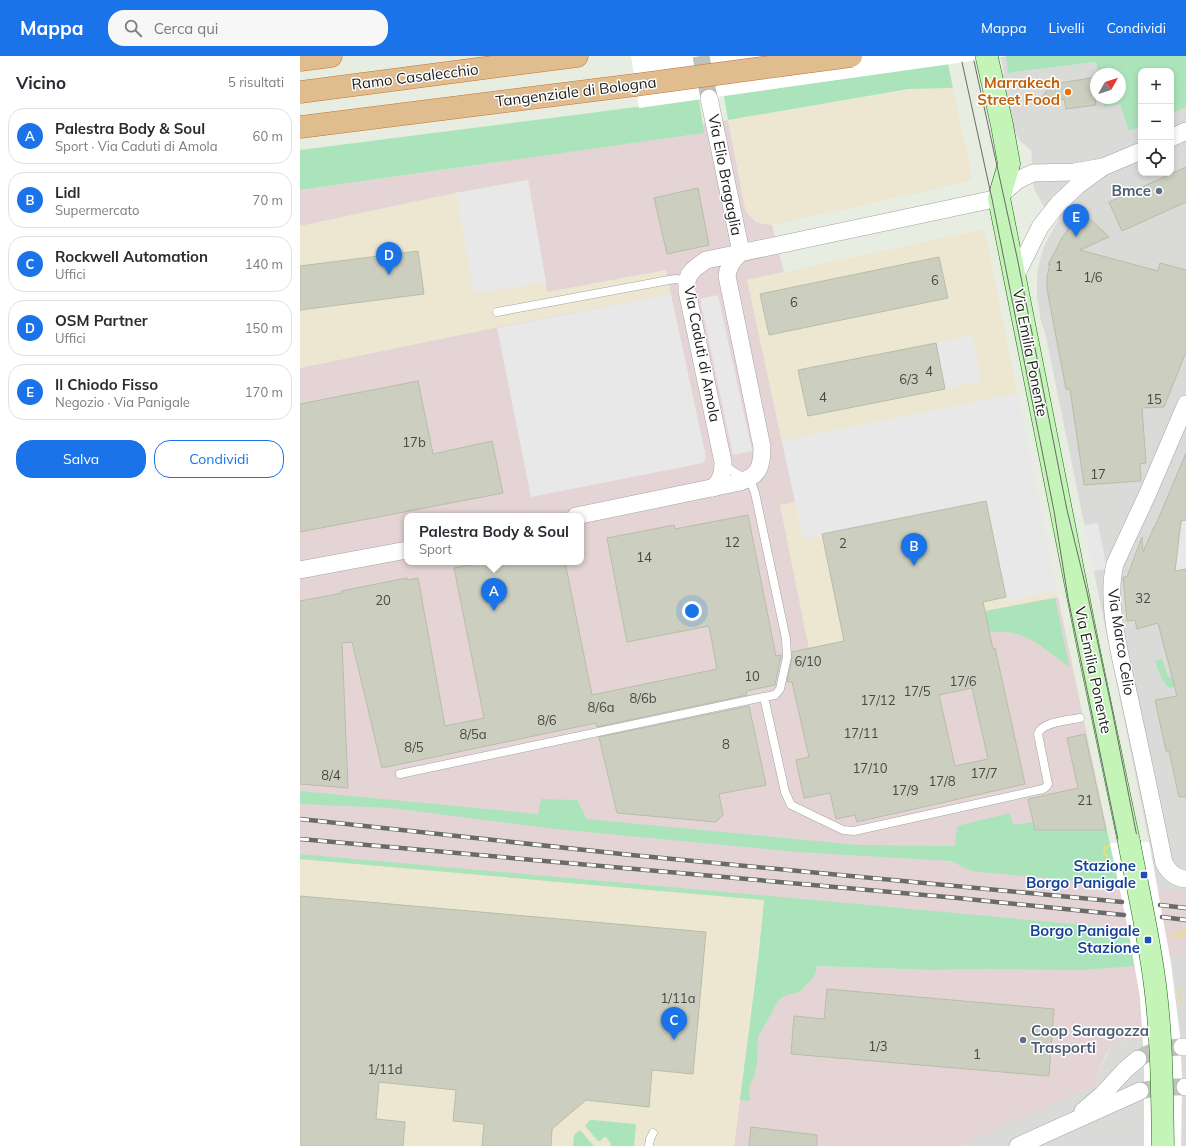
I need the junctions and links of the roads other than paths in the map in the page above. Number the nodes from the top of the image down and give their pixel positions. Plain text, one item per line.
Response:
1 (331, 56) edge
2 (577, 56) edge
3 (851, 56) edge
4 (987, 58) dead end
5 (300, 60) edge
6 (300, 92) edge
7 (709, 98) tunnel mouth
8 (351, 121) junction
9 (300, 127) edge
10 (300, 130) edge
11 (1186, 131) edge
12 (1174, 137) edge
13 (1138, 152) edge
14 (1008, 155) junction
15 (1103, 167) junction
16 (1033, 173) junction
17 (999, 198) junction
18 (741, 252) junction
19 (1015, 277) junction
20 (687, 281) junction
21 (497, 312) dead end
22 (1186, 404) edge
23 (723, 462) junction
24 (750, 479) junction
25 (713, 488) junction
26 (584, 514) edge
27 (404, 551) edge
28 (300, 570) edge
29 (764, 697) junction
30 (1080, 718) dead end
31 (400, 774) dead end
32 (1186, 879) edge
33 (1138, 1059) tunnel mouth
34 (1140, 1091) tunnel mouth
35 (1070, 1124) junction
36 (653, 1133) dead end
37 (649, 1146) edge
38 (1018, 1146) edge
39 (1163, 1146) edge

1 - 5 highway
2 - 6 highway, Ramo Casalecchio
3 - 8 highway, Tangenziale di Bologna, bridge
4 - 14 main road
7 - 18 street, Via Elio Bragaglia
8 - 9 highway, Tangenziale di Bologna
8 - 10 highway
11 - 12 street
13 - 15 street
14 - 16 street
14 - 17 main road
15 - 16 street
15 - 19 street
16 - 17 street
17 - 18 street, Via Caduti di Amola
17 - 19 main road, Via Emilia Ponente
18 - 20 street, Via Caduti di Amola
18 - 24 street
19 - 39 main road, Via Emilia Ponente, bridge
20 - 21 lane
20 - 23 street, Via Caduti di Amola
22 - 32 street, Via Marco Celio
23 - 24 lane
23 - 25 street, Via Caduti di Amola
24 - 25 street
24 - 29 lane
25 - 26 street
27 - 28 street
29 - 30 lane
29 - 31 lane
33 - 35 street
34 - 35 street
35 - 38 street
36 - 37 lane

